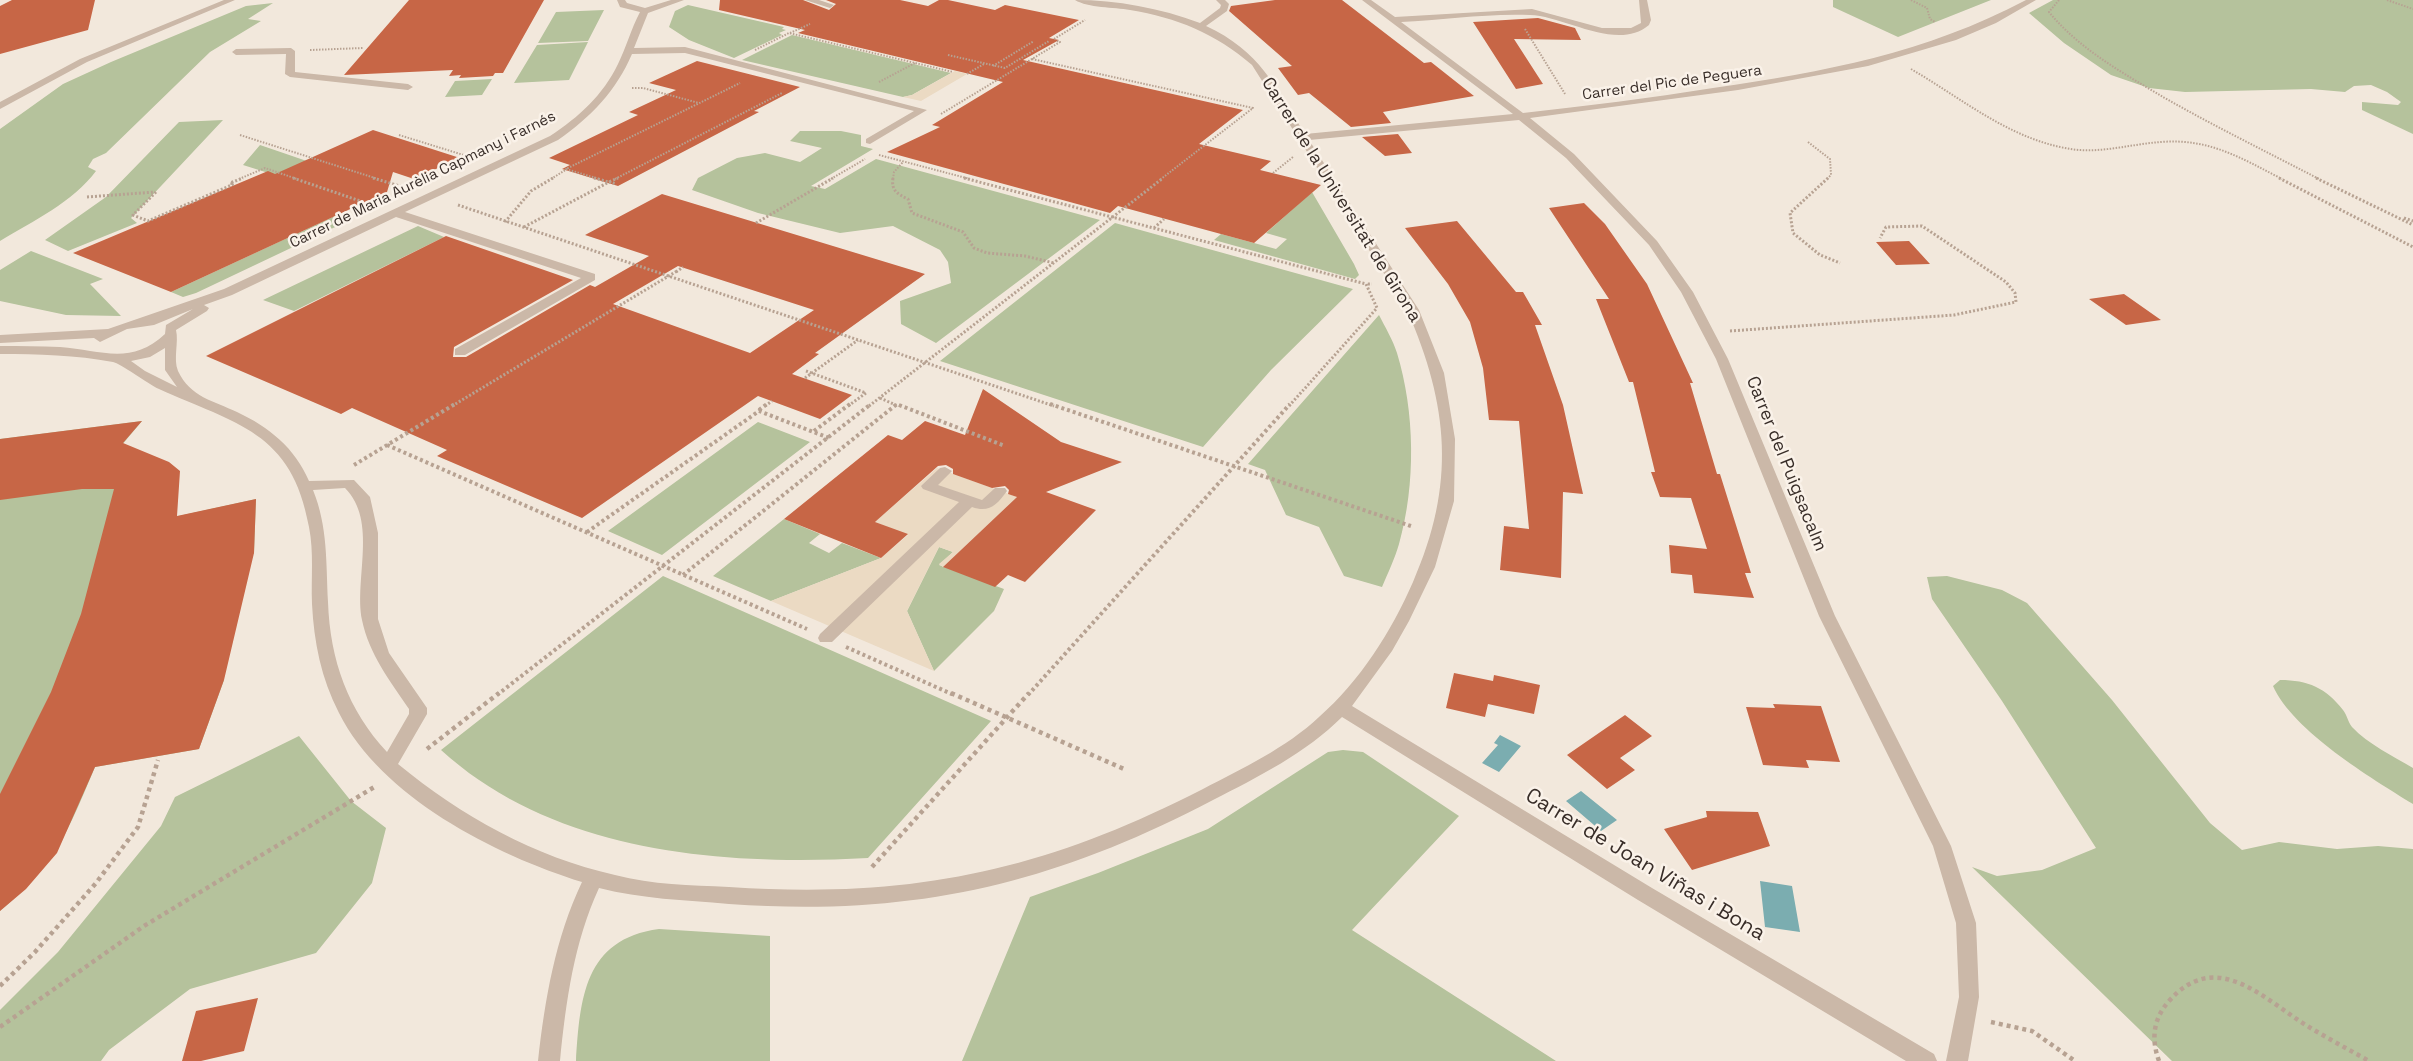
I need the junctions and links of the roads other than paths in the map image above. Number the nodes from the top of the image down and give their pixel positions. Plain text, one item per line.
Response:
1 (231, 0) edge
2 (621, 0) edge
3 (680, 0) edge
4 (809, 0) edge
5 (1079, 0) edge
6 (1220, 0) edge
7 (1366, 0) edge
8 (1643, 0) edge
9 (2032, 0) edge
10 (1522, 3) dead end
11 (830, 5) dead end
12 (645, 11) junction
13 (1532, 12) junction
14 (1393, 20) junction
15 (1202, 25) junction
16 (628, 51) junction
17 (236, 52) dead end
18 (408, 87) dead end
19 (914, 99) dead end
20 (0, 106) edge
21 (903, 106) junction
22 (1518, 116) junction
23 (1303, 137) junction
24 (870, 141) dead end
25 (396, 213) junction
26 (228, 292) junction
27 (142, 323) junction
28 (170, 332) junction
29 (108, 333) junction
30 (0, 339) edge
31 (0, 350) edge
32 (460, 352) dead end
33 (95, 357) junction
34 (120, 359) junction
35 (190, 396) junction
36 (945, 471) dead end
37 (304, 486) junction
38 (1000, 491) dead end
39 (969, 501) junction
40 (826, 638) road end
41 (1341, 707) junction
42 (393, 770) junction
43 (593, 879) junction
44 (549, 1061) edge
45 (1926, 1061) edge
46 (1957, 1061) edge

1 - 20 street
2 - 12 street
3 - 12 street
4 - 11 street
5 - 15 street, Carrer de la Universitat de Girona
6 - 15 street
7 - 14 street, Carrer del Puigsacalm
8 - 13 street
9 - 22 street, Carrer del Pic de Peguera
10 - 13 street
12 - 16 street, Carrer de Maria Aurèlia Capmany i Farnés
13 - 14 street
14 - 22 street, Carrer del Puigsacalm
15 - 23 street, Carrer de la Universitat de Girona
16 - 21 street
16 - 25 street, Carrer de Maria Aurèlia Capmany i Farnés
17 - 18 street
19 - 21 street
21 - 24 street
22 - 23 street, Carrer del Pic de Peguera
22 - 46 street, Carrer del Puigsacalm
23 - 41 street, Carrer de la Universitat de Girona
25 - 26 street, Carrer de Maria Aurèlia Capmany i Farnés
25 - 32 street
26 - 27 street, Carrer de Maria Aurèlia Capmany i Farnés
26 - 28 street, Carrer de Maria Aurèlia Capmany i Farnés
27 - 28 street
27 - 29 street, Carrer de Maria Aurèlia Capmany i Farnés
28 - 34 street, Carrer de Maria Aurèlia Capmany i Farnés
28 - 35 street
29 - 30 street
29 - 33 street
31 - 33 street
33 - 34 street
34 - 35 street, Carrer de la Universitat de Girona
35 - 37 street, Carrer de la Universitat de Girona
36 - 39 street
37 - 42 street, Carrer de la Universitat de Girona
37 - 42 street
38 - 39 street
39 - 40 street
41 - 43 street, Carrer de la Universitat de Girona
41 - 45 street, Carrer de Joan Viñas i Bona
42 - 43 street, Carrer de la Universitat de Girona
43 - 44 street

